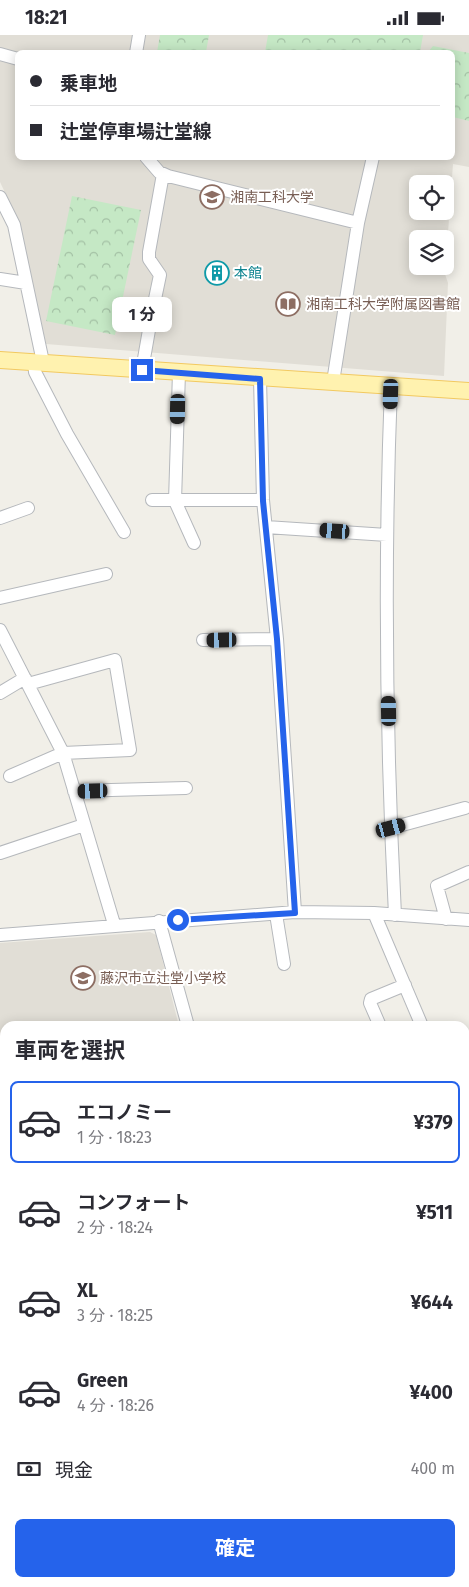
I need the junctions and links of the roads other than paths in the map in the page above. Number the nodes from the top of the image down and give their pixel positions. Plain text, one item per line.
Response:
1 (139, 35) edge
2 (136, 50) edge
3 (0, 54) edge
4 (15, 58) edge
5 (149, 160) edge
6 (372, 160) edge
7 (163, 174) junction
8 (0, 197) edge
9 (358, 223) junction
10 (0, 279) edge
11 (26, 283) junction
12 (155, 299) tunnel mouth
13 (149, 330) tunnel mouth
14 (0, 360) edge
15 (38, 362) junction
16 (142, 370) junction
17 (178, 372) junction
18 (260, 379) junction
19 (333, 382) junction
20 (391, 386) junction
21 (469, 391) edge
22 (152, 501) dead end
23 (175, 501) junction
24 (263, 501) junction
25 (28, 508) dead end
26 (0, 518) edge
27 (266, 527) junction
28 (124, 532) dead end
29 (387, 535) junction
30 (194, 543) dead end
31 (106, 574) dead end
32 (0, 598) edge
33 (0, 630) edge
34 (277, 639) junction
35 (203, 641) dead end
36 (26, 681) junction
37 (0, 693) edge
38 (62, 753) junction
39 (10, 776) dead end
40 (186, 788) dead end
41 (74, 791) junction
42 (465, 808) dead end
43 (84, 825) junction
44 (391, 828) junction
45 (0, 853) edge
46 (469, 872) edge
47 (295, 913) junction
48 (374, 913) junction
49 (276, 914) junction
50 (395, 915) junction
51 (446, 919) junction
52 (469, 920) edge
53 (159, 921) junction
54 (114, 924) junction
55 (0, 935) edge
56 (284, 964) dead end
57 (405, 985) junction
58 (187, 1021) edge
59 (378, 1021) edge
60 (417, 1021) edge

1 - 2 street
3 - 4 street
5 - 7 street
6 - 9 street
7 - 9 street
7 - 12 street
8 - 11 street
9 - 19 street
10 - 11 street
11 - 15 street
13 - 16 street
14 - 15 main road
15 - 16 main road
15 - 28 street
16 - 17 main road
17 - 18 main road
17 - 23 street
18 - 19 main road
18 - 24 street
19 - 20 main road
20 - 21 main road
20 - 29 street
22 - 23 street
23 - 24 street
23 - 30 street
24 - 27 street
25 - 26 street
27 - 29 street
27 - 34 street
29 - 44 street
31 - 32 street
33 - 36 street
34 - 35 street
34 - 47 street
36 - 37 street
36 - 38 street
36 - 38 street
38 - 39 street
38 - 41 street
40 - 41 street
41 - 43 street
42 - 44 street
43 - 45 street
43 - 54 street
44 - 50 street
46 - 51 street
47 - 48 street
47 - 49 street
48 - 50 street
48 - 57 street
49 - 53 street
49 - 56 street
50 - 51 street
51 - 52 street
53 - 54 street
53 - 58 street
54 - 55 street
57 - 59 street
57 - 60 street

